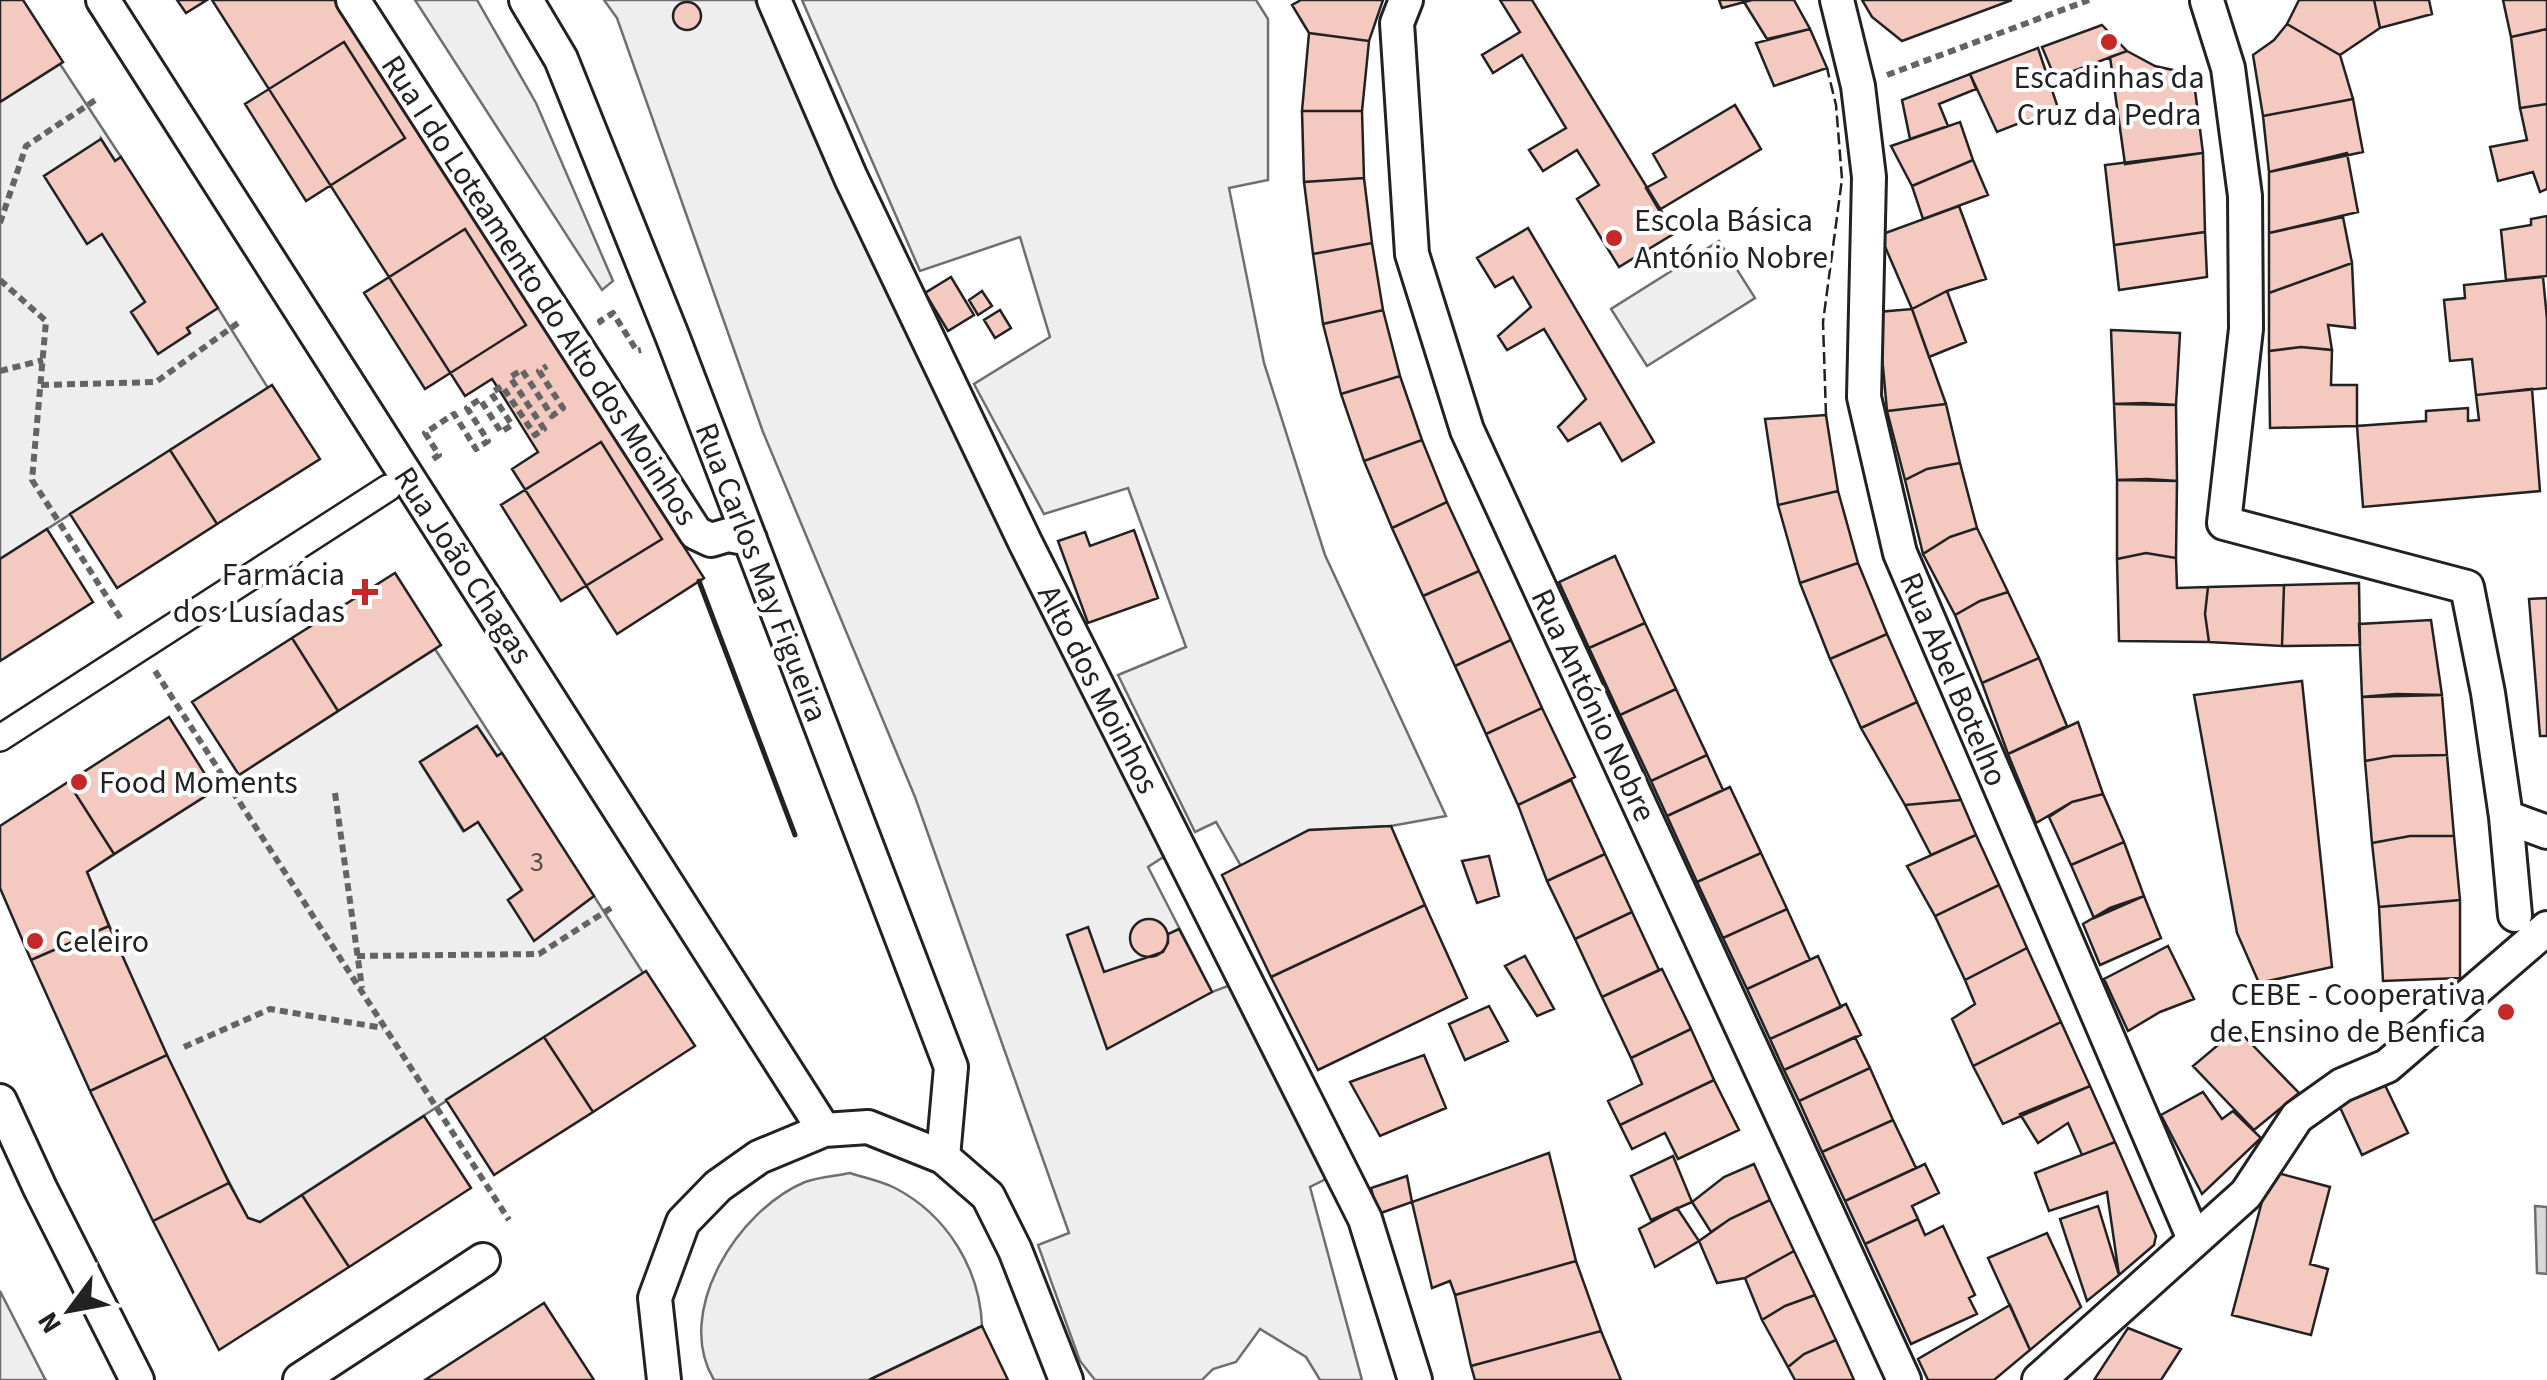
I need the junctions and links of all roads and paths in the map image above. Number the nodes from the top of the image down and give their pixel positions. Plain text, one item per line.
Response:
1 (103, 0) edge
2 (353, 0) edge
3 (526, 0) edge
4 (774, 0) edge
5 (1406, 0) edge
6 (1836, 0) edge
7 (2088, 0) edge
8 (2179, 0) edge
9 (2208, 0) edge
10 (1858, 86) junction
11 (96, 100) dead end
12 (0, 223) edge
13 (0, 280) edge
14 (238, 323) dead end
15 (609, 335) dead end
16 (674, 338) junction
17 (43, 360) junction
18 (550, 364) dead end
19 (0, 371) edge
20 (41, 385) junction
21 (428, 462) dead end
22 (388, 488) dead end
23 (750, 539) junction
24 (140, 648) junction
25 (0, 738) edge
26 (336, 793) dead end
27 (2506, 817) junction
28 (2547, 832) edge
29 (611, 908) dead end
30 (2516, 916) dead end
31 (2547, 928) edge
32 (358, 956) junction
33 (363, 994) junction
34 (384, 1028) junction
35 (184, 1048) dead end
36 (0, 1101) edge
37 (824, 1130) junction
38 (943, 1157) junction
39 (509, 1220) dead end
40 (2194, 1239) junction
41 (483, 1260) dead end
42 (137, 1380) edge
43 (300, 1380) edge
44 (664, 1380) edge
45 (1066, 1380) edge
46 (1414, 1380) edge
47 (1904, 1380) edge
48 (2038, 1380) edge

1 - 37 street, Rua João Chagas
2 - 23 street, Rua I do Loteamento do Alto dos Moinhos
3 - 16 street, Rua Carlos May Figueira
4 - 46 street, Alto dos Moinhos
5 - 47 street, Rua António Nobre
6 - 10 street, Rua Abel Botelho
7 - 10 path
8 - 9 street
9 - 27 street
10 - 40 street, Rua Abel Botelho
11 - 12 path
13 - 17 path
14 - 20 path
15 - 16 path
16 - 23 street, Rua Carlos May Figueira
17 - 19 path
17 - 20 path
18 - 21 path
20 - 24 path
22 - 24 street
23 - 38 street, Rua Carlos May Figueira
24 - 25 street
24 - 33 path
26 - 32 path
27 - 28 street
27 - 30 street
29 - 32 path
31 - 40 street
32 - 33 path
33 - 34 path
34 - 35 path
34 - 39 path
36 - 42 street
37 - 38 street
37 - 44 street
38 - 45 street
40 - 48 street
41 - 43 street

